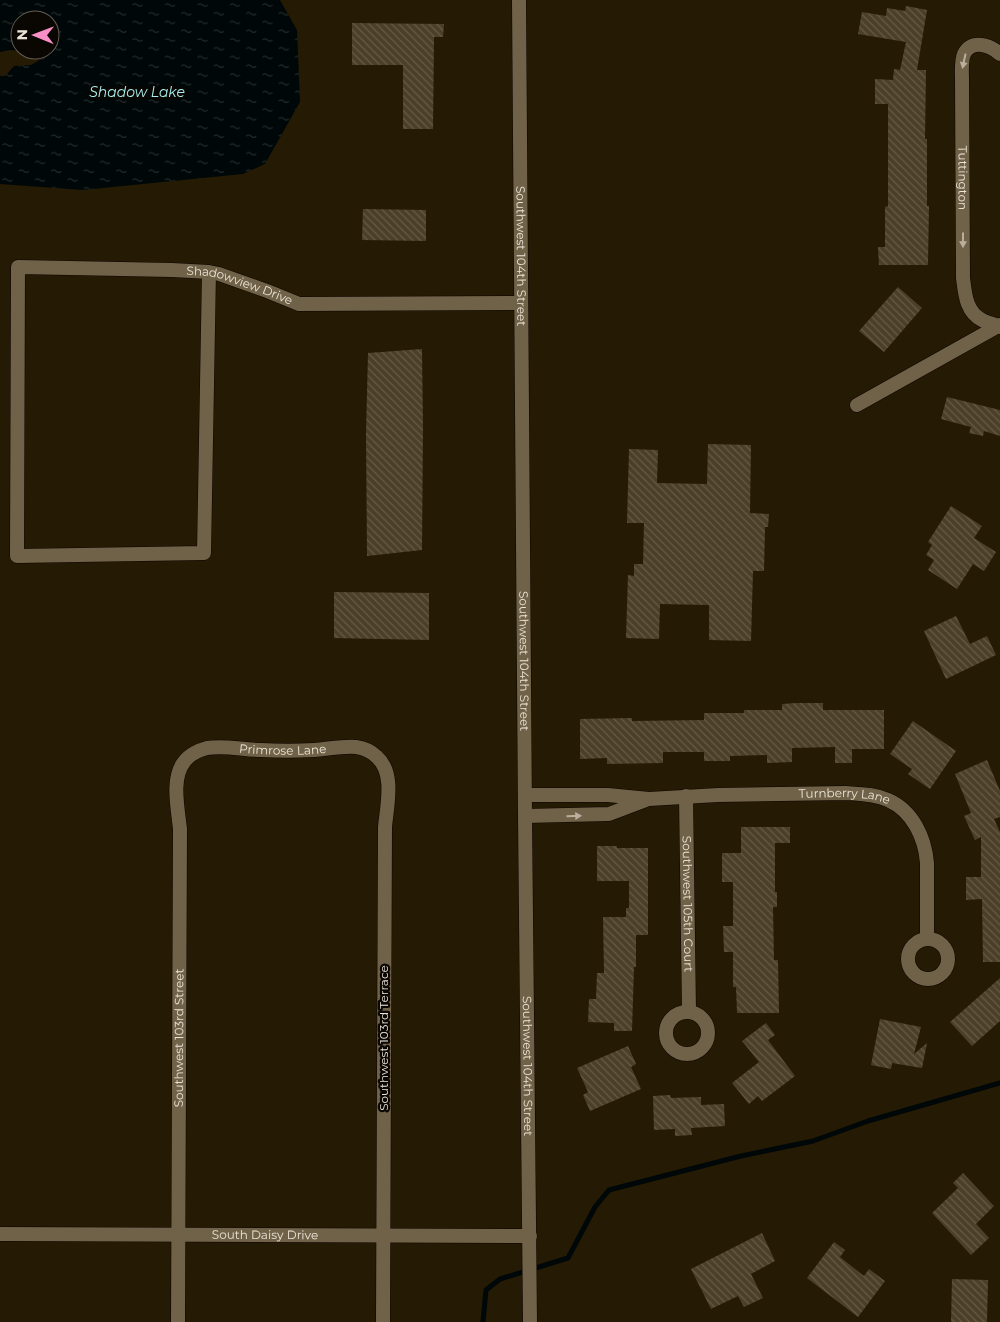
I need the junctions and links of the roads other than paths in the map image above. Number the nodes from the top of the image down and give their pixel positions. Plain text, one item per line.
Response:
1 (519, 0) edge
2 (1000, 54) edge
3 (208, 272) junction
4 (521, 303) junction
5 (1000, 325) edge
6 (857, 405) dead end
7 (378, 757) joint
8 (188, 758) joint
9 (525, 795) junction
10 (686, 796) junction
11 (649, 799) junction
12 (525, 816) junction
13 (927, 938) dead end
14 (689, 1012) dead end
15 (0, 1234) edge
16 (178, 1235) junction
17 (383, 1236) junction
18 (530, 1236) junction
19 (178, 1322) edge
20 (383, 1322) edge
21 (530, 1322) edge

1 - 4 street, Southwest 104th Street
2 -> 5 street, Tuttington
3 - 3 street, Shadowview Drive
3 - 4 street, Shadowview Drive
4 - 9 street, Southwest 104th Street
5 - 6 street
7 - 8 street, Primrose Lane
7 - 17 street, Southwest 103rd Terrace
8 - 16 street, Southwest 103rd Street
9 - 11 street, Turnberry Lane
9 - 12 street, Southwest 104th Street
10 - 11 street, Turnberry Lane
10 - 13 street, Turnberry Lane
10 - 14 street, Southwest 105th Court
12 -> 11 street, Turnberry Lane
12 - 18 street, Southwest 104th Street
15 - 16 street, South Daisy Drive
16 - 17 street, South Daisy Drive
16 - 19 street, Southwest 103rd Street
17 - 18 street, South Daisy Drive
17 - 20 street, Southwest 103rd Terrace
18 - 21 street, Southwest 104th Street

